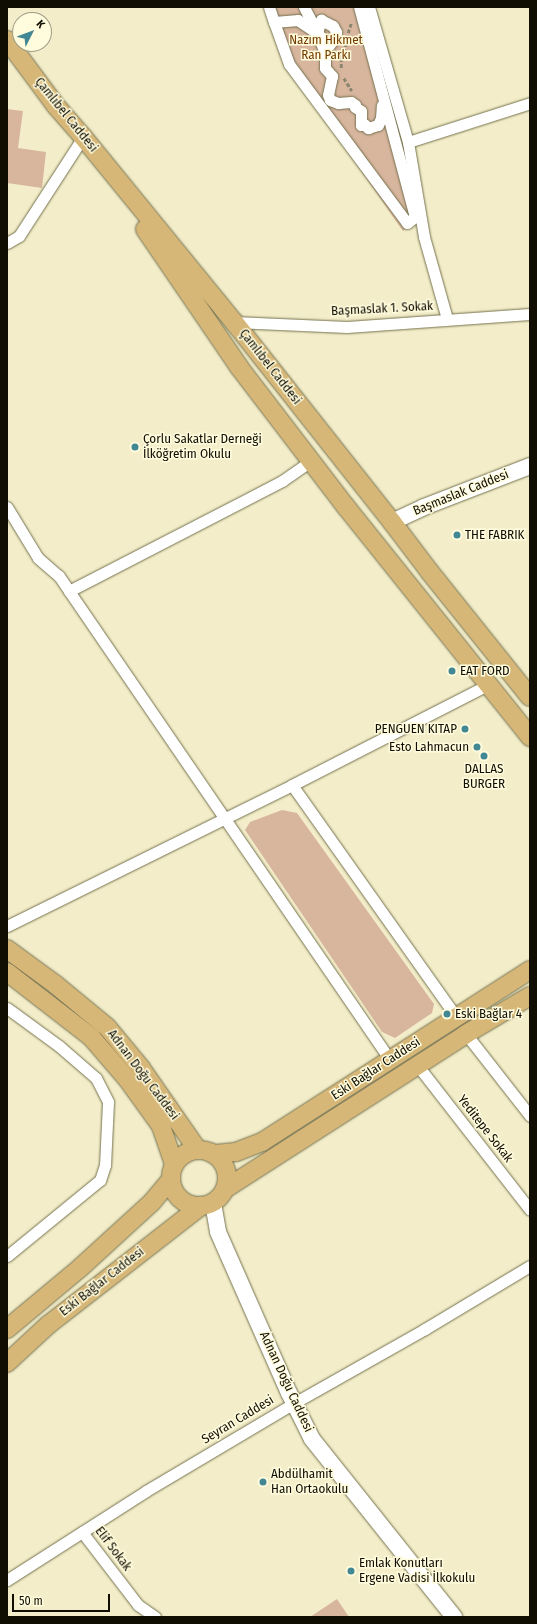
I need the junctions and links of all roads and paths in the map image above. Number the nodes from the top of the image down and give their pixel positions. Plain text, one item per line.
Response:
1 (269, 7) edge
2 (304, 7) edge
3 (359, 7) edge
4 (369, 7) edge
5 (351, 21) dead end
6 (274, 22) junction
7 (344, 30) dead end
8 (317, 33) junction
9 (343, 37) dead end
10 (7, 40) edge
11 (354, 94) dead end
12 (530, 103) edge
13 (385, 104) junction
14 (84, 136) junction
15 (408, 142) junction
16 (7, 243) edge
17 (530, 314) edge
18 (447, 319) junction
19 (234, 322) junction
20 (311, 461) junction
21 (530, 466) edge
22 (7, 507) edge
23 (392, 522) junction
24 (70, 591) junction
25 (489, 684) junction
26 (530, 697) edge
27 (530, 737) edge
28 (292, 785) junction
29 (224, 818) junction
30 (7, 926) edge
31 (7, 949) edge
32 (530, 970) edge
33 (7, 972) edge
34 (530, 996) edge
35 (7, 1008) edge
36 (456, 1017) junction
37 (466, 1034) junction
38 (390, 1060) junction
39 (418, 1066) junction
40 (530, 1116) edge
41 (197, 1149) junction
42 (216, 1154) junction
43 (173, 1172) junction
44 (226, 1189) junction
45 (207, 1204) junction
46 (530, 1210) edge
47 (7, 1256) edge
48 (530, 1266) edge
49 (7, 1329) edge
50 (7, 1363) edge
51 (294, 1403) junction
52 (82, 1532) junction
53 (7, 1580) edge
54 (449, 1615) edge
55 (155, 1617) edge

1 - 6 street
2 - 8 street
3 - 13 street
4 - 15 street
5 - 11 path
6 - 8 street
6 - 13 street
7 - 9 path
8 - 13 street
10 - 14 main road, Çamlıbel Caddesi
12 - 15 street
14 - 16 street
14 - 19 main road, Çamlıbel Caddesi
14 - 20 main road
15 - 18 street
17 - 18 street, Başmaslak 1. Sokak
18 - 19 street, Başmaslak 1. Sokak
19 - 23 main road, Çamlıbel Caddesi
20 - 24 street
20 - 25 main road
21 - 23 street, Başmaslak Caddesi
22 - 24 street
23 - 26 main road, Çamlıbel Caddesi
24 - 29 street
25 - 27 main road
25 - 28 street
28 - 29 street
28 - 36 street
29 - 30 street
29 - 38 street
31 - 41 main road, Adnan Doğu Caddesi
32 - 36 main road, Eski Bağlar Caddesi
33 - 43 main road, Adnan Doğu Caddesi
34 - 37 main road, Eski Bağlar Caddesi
35 - 47 street
36 - 38 main road, Eski Bağlar Caddesi
37 - 39 main road, Eski Bağlar Caddesi
37 - 40 street
38 - 42 main road, Eski Bağlar Caddesi
39 - 44 main road, Eski Bağlar Caddesi
39 - 46 street, Yeditepe Sokak
41 - 42 main road
41 - 43 main road
42 - 44 main road
43 - 45 main road
43 - 49 main road, Eski Bağlar Caddesi
44 - 45 main road
45 - 50 main road, Eski Bağlar Caddesi
45 - 51 street, Adnan Doğu Caddesi
48 - 51 street, Seyran Caddesi
51 - 52 street, Seyran Caddesi
51 - 54 street, Adnan Doğu Caddesi
52 - 53 street, Seyran Caddesi
52 - 55 street, Elif Sokak

